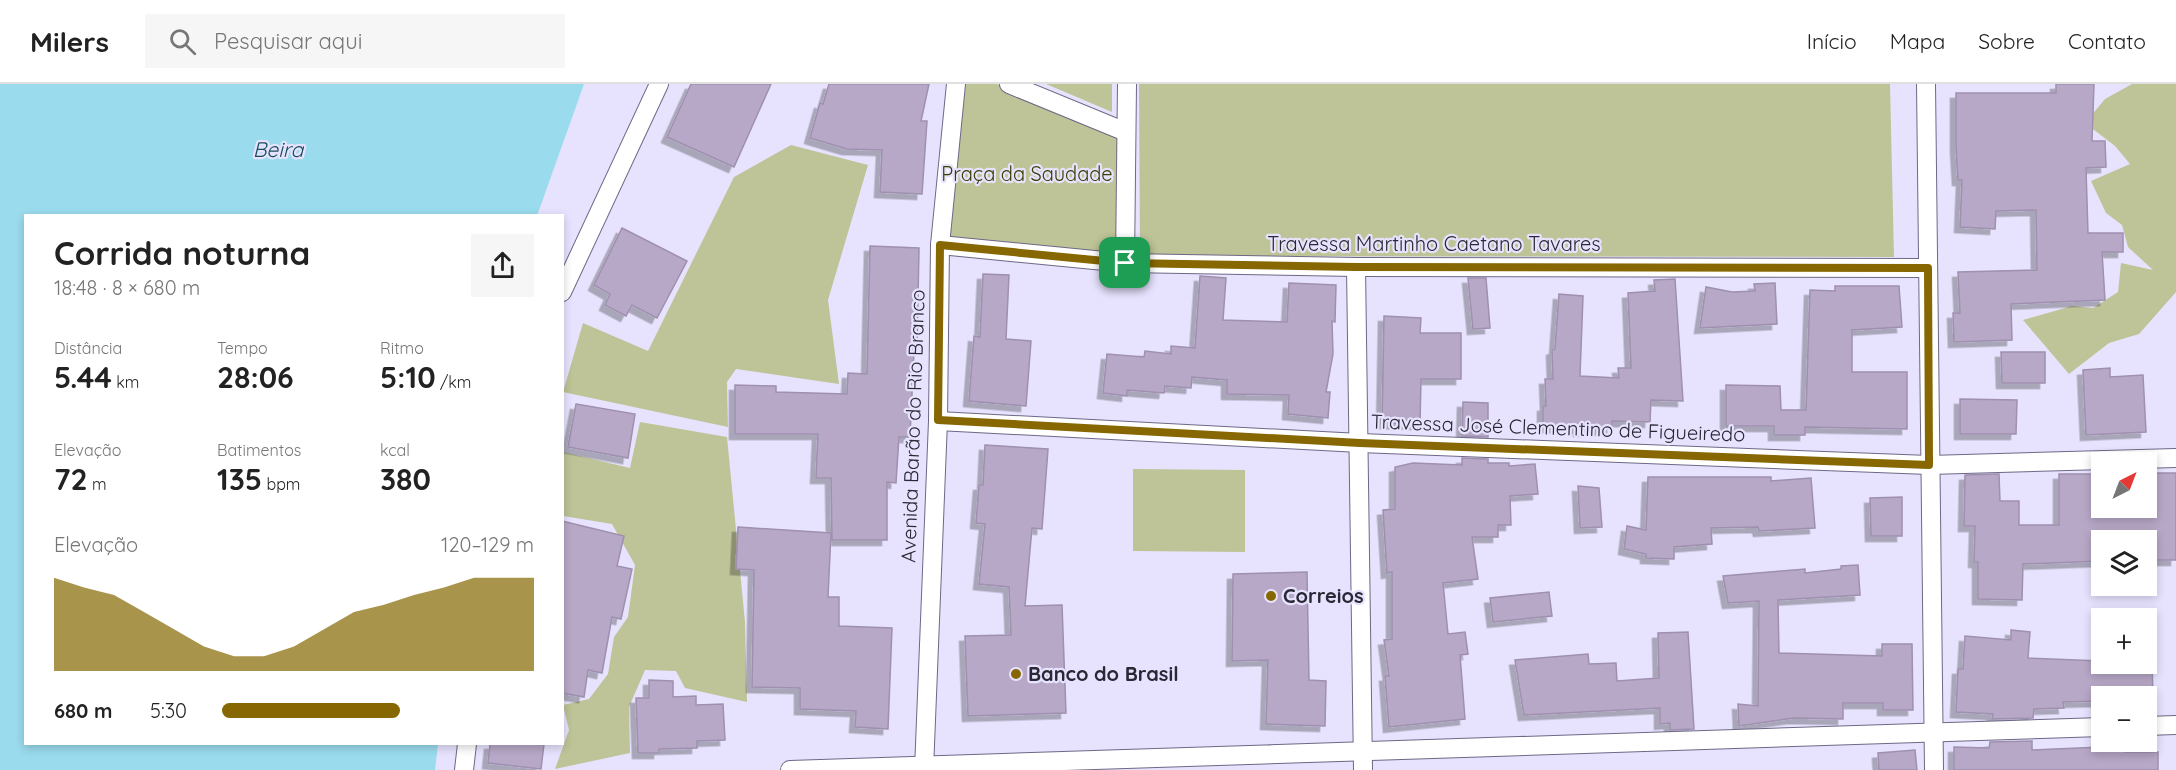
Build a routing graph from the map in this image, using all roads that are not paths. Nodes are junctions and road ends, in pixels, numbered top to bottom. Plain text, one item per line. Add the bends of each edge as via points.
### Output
1 (659, 84) edge
2 (956, 84) edge
3 (1009, 84) edge
4 (1127, 84) edge
5 (1926, 84) edge
6 (1126, 132) junction
7 (940, 245) junction
8 (1125, 263) junction
9 (1356, 267) junction
10 (1928, 268) junction
11 (564, 288) edge
12 (938, 420) junction
13 (1360, 443) junction
14 (2176, 458) edge
15 (1929, 465) junction
16 (2176, 725) edge
17 (2157, 726) edge
18 (2091, 727) edge
19 (1934, 732) junction
20 (467, 745) edge
21 (1363, 751) junction
22 (924, 767) edge
23 (464, 770) edge
24 (790, 770) edge
25 (1363, 770) edge
26 (1934, 770) edge

1 - 11 street
2 - 7 street, Avenida Barão do Rio Branco
3 - 6 street
4 - 6 street
5 - 10 street
6 - 8 street
7 - 8 street, Travessa Martinho Caetano Tavares
7 - 12 street, Avenida Barão do Rio Branco
8 - 9 street, Travessa Martinho Caetano Tavares
9 - 10 street, Travessa Martinho Caetano Tavares
9 - 13 street
10 - 15 street
12 - 13 street, Travessa José Clementino de Figueiredo
12 - 22 street, Avenida Barão do Rio Branco
13 - 15 street, Travessa José Clementino de Figueiredo
13 - 21 street
14 - 15 street, Travessa José Clementino de Figueiredo
15 - 19 street
16 - 17 street
18 - 19 street
19 - 21 street
19 - 26 street
20 - 23 street
21 - 22 street
21 - 25 street
22 - 24 street

